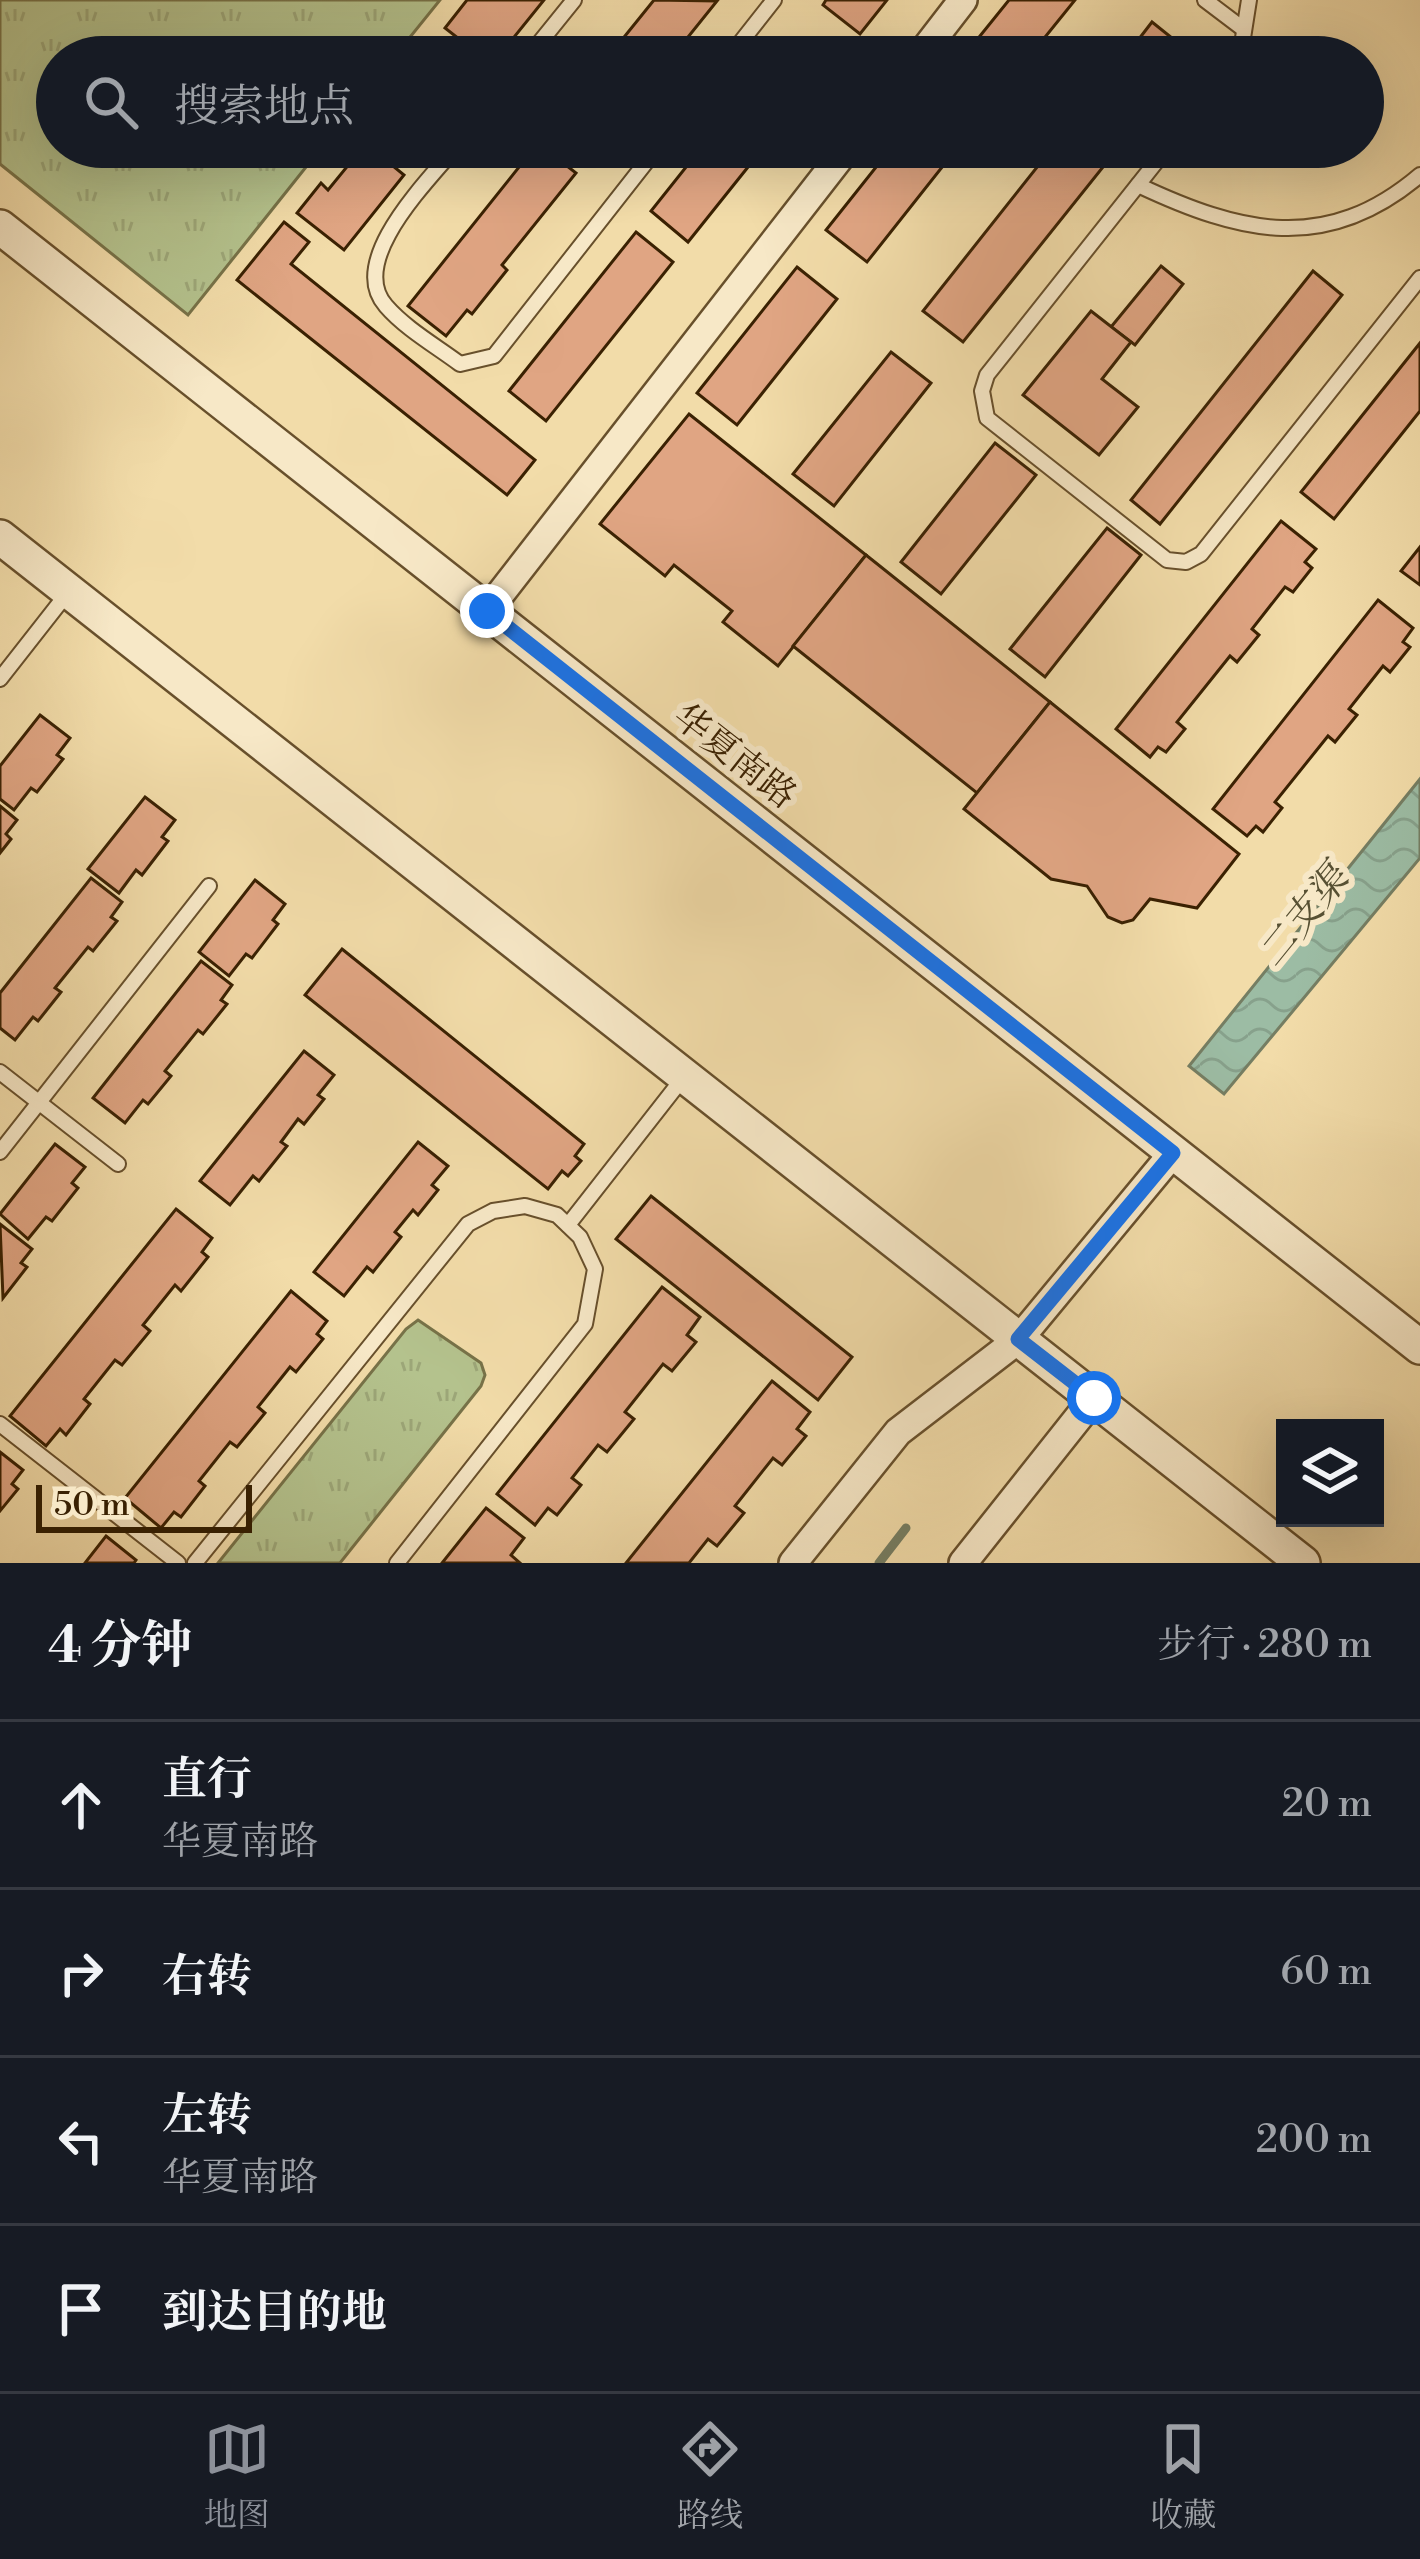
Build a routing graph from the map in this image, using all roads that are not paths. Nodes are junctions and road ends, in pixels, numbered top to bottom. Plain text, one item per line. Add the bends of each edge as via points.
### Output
1 (574, 0) edge
2 (774, 0) edge
3 (963, 0) edge
4 (1205, 0) edge
5 (1249, 0) edge
6 (1242, 28) junction
7 (545, 36) edge
8 (746, 36) edge
9 (935, 36) edge
10 (1242, 36) edge
11 (438, 168) edge
12 (642, 168) edge
13 (832, 168) edge
14 (1151, 168) edge
15 (1420, 175) edge
16 (1138, 185) junction
17 (0, 227) edge
18 (1420, 278) edge
19 (0, 537) edge
20 (69, 591) junction
21 (487, 611) junction
22 (0, 679) edge
23 (209, 886) dead end
24 (0, 1072) edge
25 (684, 1076) junction
26 (39, 1102) junction
27 (0, 1152) edge
28 (1173, 1153) junction
29 (118, 1164) dead end
30 (568, 1225) junction
31 (1018, 1339) junction
32 (1420, 1347) edge
33 (1094, 1398) junction
34 (0, 1424) edge
35 (178, 1563) edge
36 (195, 1563) edge
37 (397, 1563) edge
38 (793, 1563) edge
39 (963, 1563) edge
40 (1303, 1563) edge

1 - 7 lane
2 - 8 lane
3 - 9 street
4 - 6 lane
5 - 6 lane
6 - 10 lane
11 - 12 lane via 390,228 377,293 460,364 494,356
13 - 21 street
14 - 16 lane
15 - 16 lane via 1393,199 1316,227 1261,229 1197,213
16 - 18 lane via 982,391 987,418 1166,560 1202,554
17 - 21 street, 华夏南路
19 - 20 street
20 - 22 lane
20 - 25 street
21 - 28 street, 华夏南路
23 - 26 lane
24 - 26 lane
25 - 30 lane
25 - 31 street
26 - 27 lane
26 - 29 lane
28 - 31 street
28 - 32 street, 华夏南路
30 - 36 lane via 525,1206 468,1224
30 - 37 lane via 595,1269 585,1324
31 - 33 street
31 - 38 street via 898,1432
33 - 39 street
33 - 40 street
34 - 35 lane

